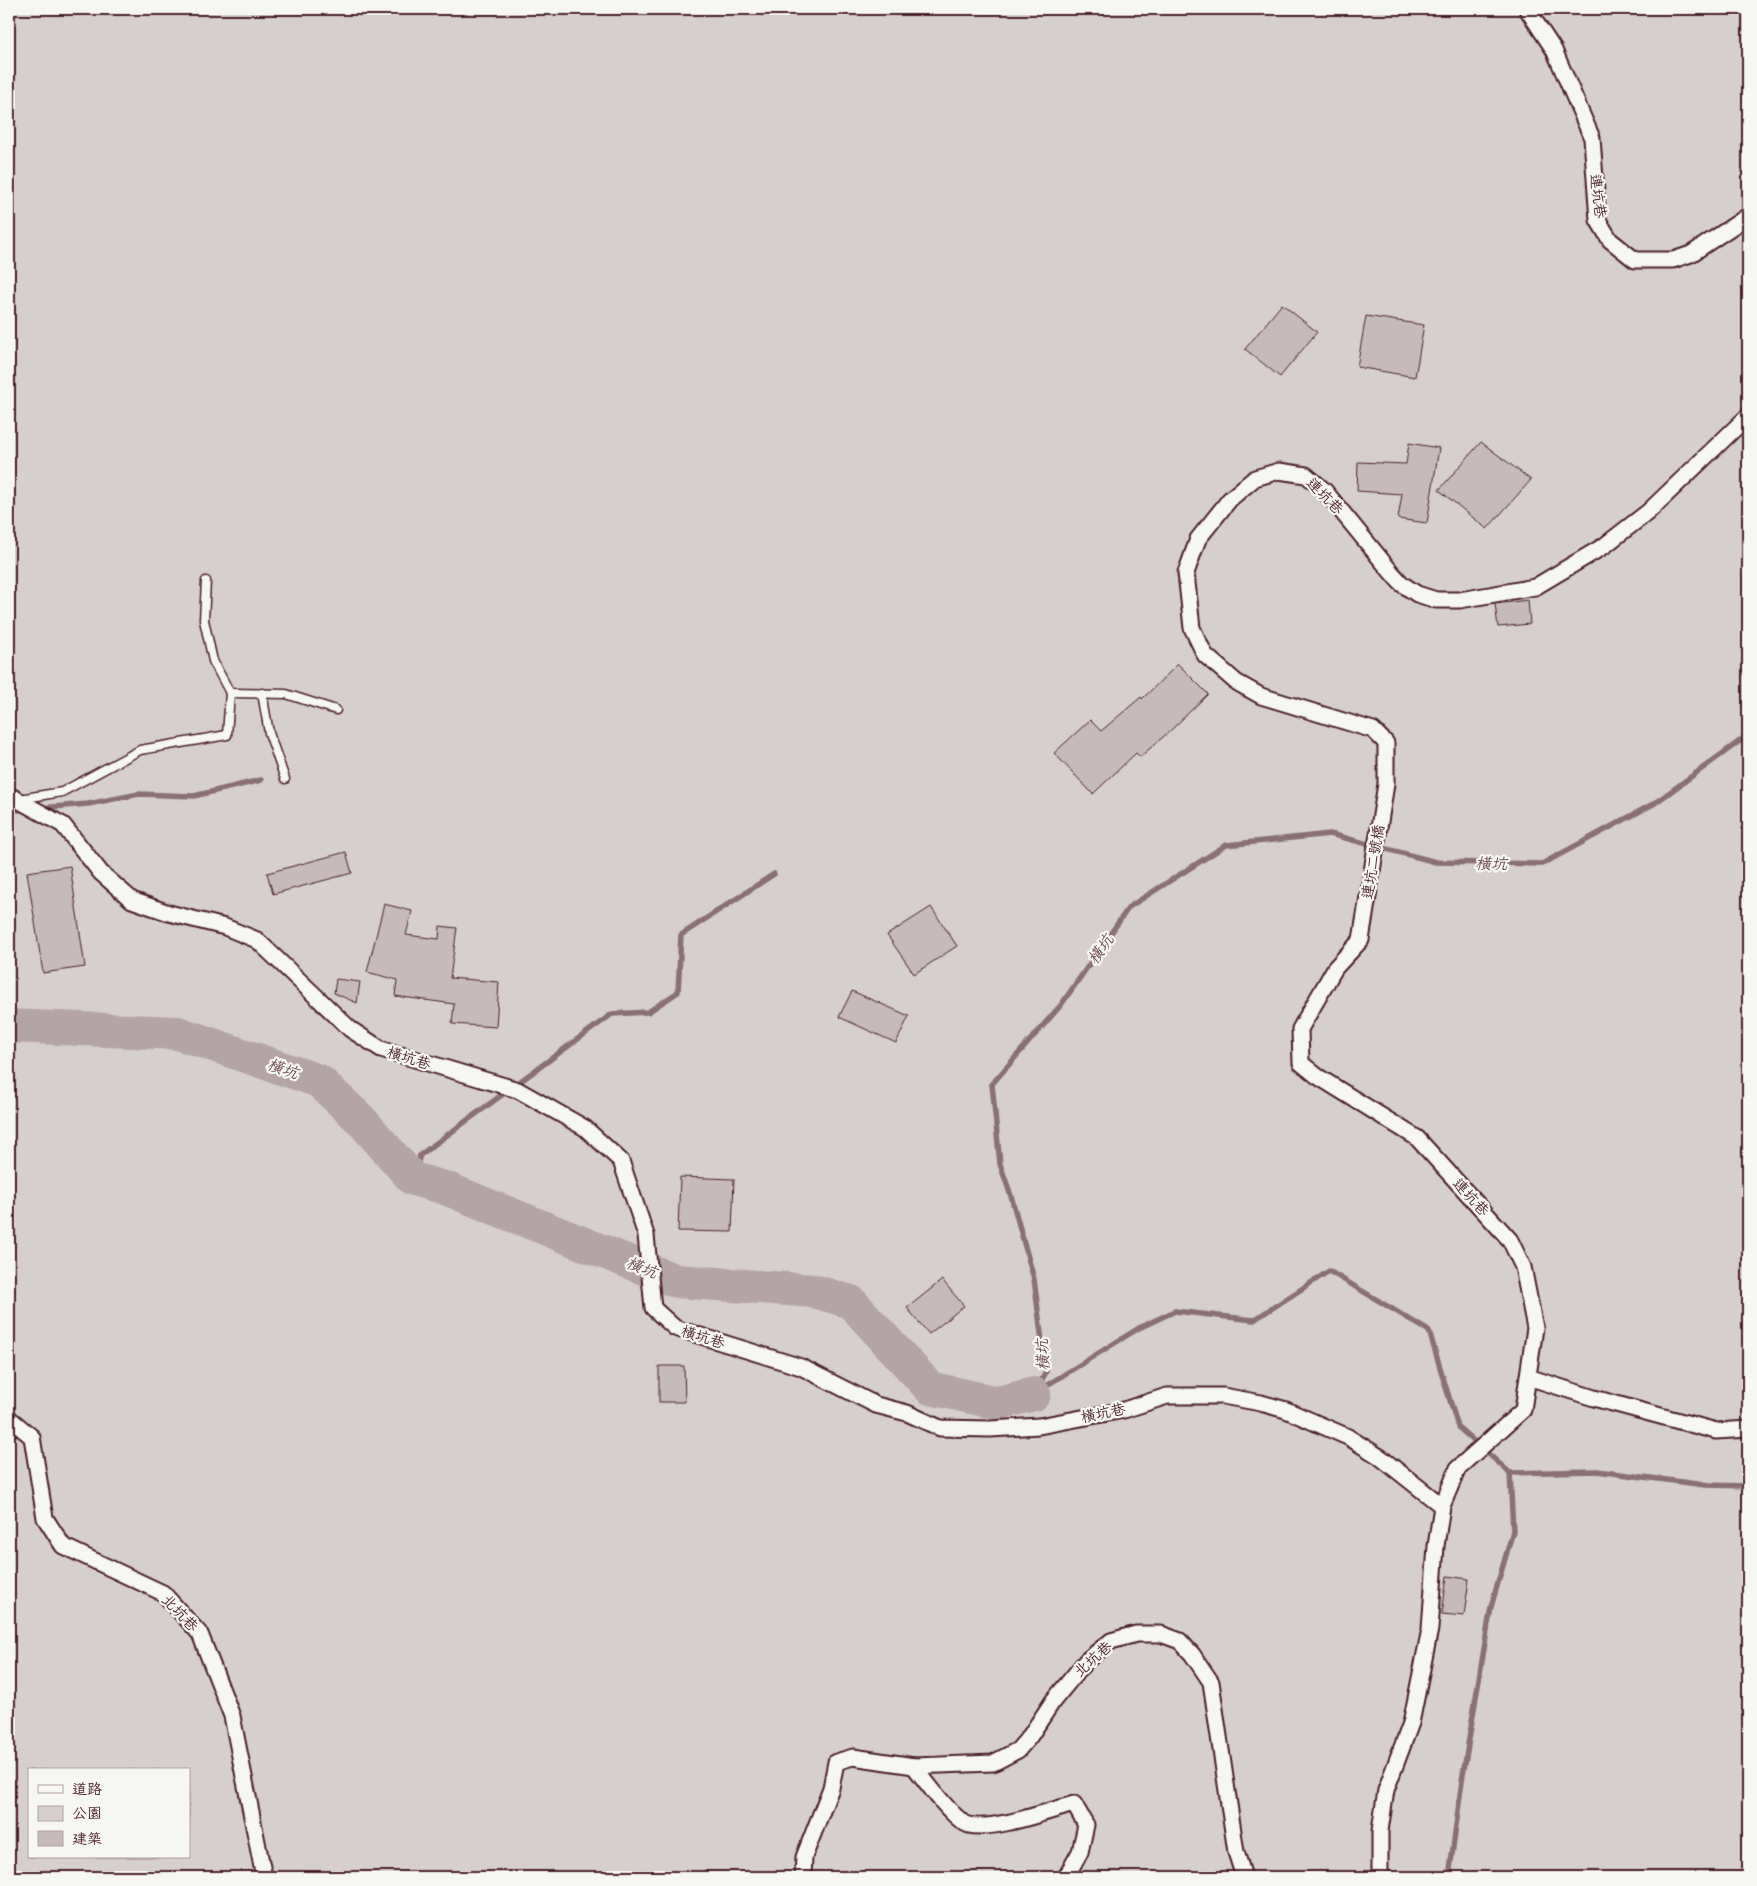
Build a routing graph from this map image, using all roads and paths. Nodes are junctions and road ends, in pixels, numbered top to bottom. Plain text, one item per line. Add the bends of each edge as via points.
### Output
1 (1527, 9) edge
2 (1748, 216) edge
3 (1748, 416) edge
4 (206, 581) dead end
5 (230, 693) junction
6 (262, 693) junction
7 (336, 710) dead end
8 (285, 780) dead end
9 (1386, 784) joint
10 (13, 797) edge
11 (1361, 940) joint
12 (1528, 1376) junction
13 (9, 1418) edge
14 (1748, 1429) edge
15 (1442, 1506) junction
16 (914, 1766) junction
17 (266, 1877) edge
18 (803, 1877) edge
19 (1066, 1877) edge
20 (1244, 1877) edge
21 (1380, 1877) edge

1 - 2 street, 連坑巷 via 1554,50 1592,138 1598,220 1610,240 1635,260 1673,260 1691,254
3 - 9 street, 連坑巷 via 1648,512 1604,546 1535,587 1460,600 1436,600 1417,594 1402,584 1324,490 1306,475 1279,471 1255,478 1230,499 1198,539 1186,574 1192,628 1205,655 1236,682 1261,696 1373,730 1386,743
4 - 5 lane via 204,620 213,661
5 - 6 lane
5 - 10 lane via 228,735 140,750 62,792
6 - 7 lane via 286,694
6 - 8 lane via 269,732
9 - 11 street, 連坑二號橋
10 - 15 street, 橫坑巷 via 63,825 101,873 132,900 225,927 256,940 350,1029 381,1050 518,1090 585,1128 621,1161 646,1236 653,1308 675,1328 801,1367 876,1405 907,1413 940,1428 1039,1426 1124,1410 1167,1396 1224,1396 1261,1403 1286,1410 1348,1437 1380,1457
11 - 12 street, 連坑巷 via 1335,968 1300,1028 1301,1063 1417,1138 1510,1240 1523,1267 1535,1328
12 - 14 street via 1594,1398 1716,1431
12 - 15 street, 連坑巷 via 1523,1410 1458,1468
13 - 17 street, 北坑巷 via 32,1437 45,1518 63,1546 163,1593 200,1634 232,1716
15 - 21 street via 1430,1629 1411,1723 1386,1790 1380,1831
16 - 18 street, 北坑巷 via 853,1757 836,1762 831,1788 804,1857
16 - 19 street via 943,1804 968,1825 999,1825 1074,1804 1086,1825 1080,1852
16 - 20 street, 北坑巷 via 993,1764 1018,1750 1052,1701 1086,1661 1111,1641 1136,1634 1161,1634 1180,1641 1211,1682 1236,1852

